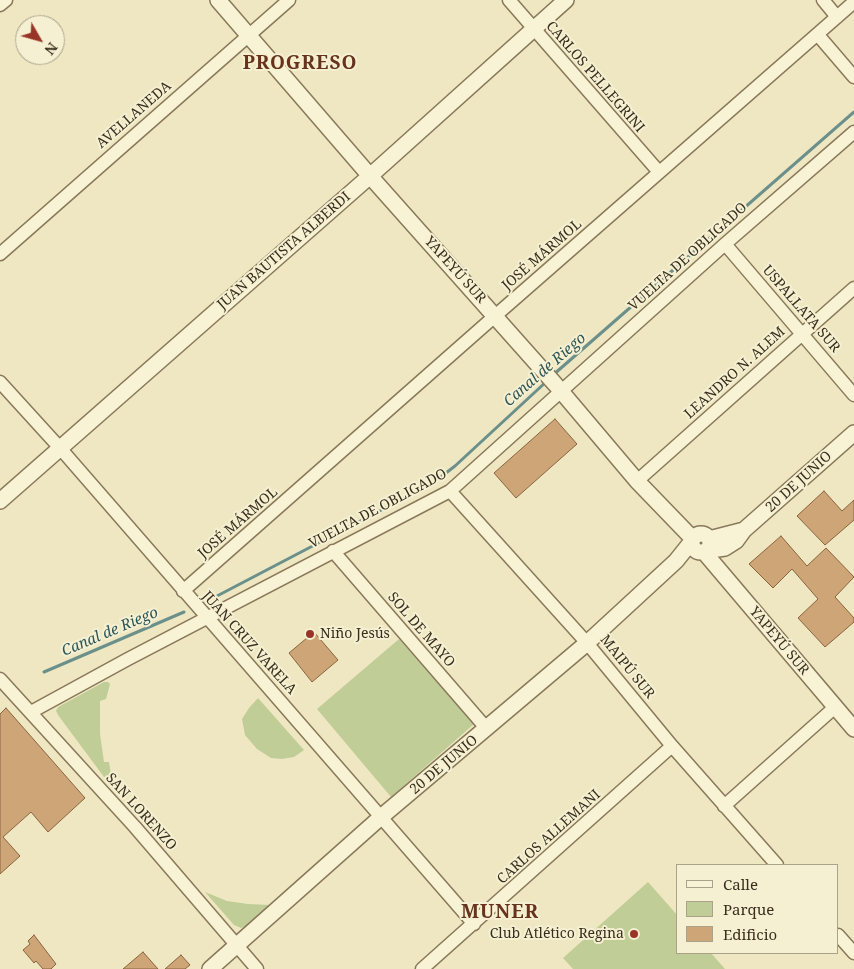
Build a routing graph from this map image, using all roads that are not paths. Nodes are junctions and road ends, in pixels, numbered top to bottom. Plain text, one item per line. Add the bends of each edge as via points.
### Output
1 (6, 0) edge
2 (218, 0) edge
3 (289, 0) edge
4 (509, 0) edge
5 (566, 0) edge
6 (823, 0) edge
7 (854, 2) edge
8 (0, 5) edge
9 (837, 17) junction
10 (533, 29) junction
11 (249, 35) junction
12 (818, 35) junction
13 (854, 77) edge
14 (854, 132) edge
15 (659, 172) junction
16 (370, 176) junction
17 (725, 244) junction
18 (0, 254) edge
19 (854, 288) edge
20 (495, 316) junction
21 (802, 333) junction
22 (0, 382) edge
23 (554, 383) junction
24 (854, 395) edge
25 (854, 433) edge
26 (60, 448) junction
27 (637, 481) junction
28 (450, 491) junction
29 (0, 501) edge
30 (701, 545) junction
31 (333, 551) junction
32 (183, 591) junction
33 (206, 617) junction
34 (588, 643) junction
35 (0, 679) edge
36 (834, 708) junction
37 (31, 712) junction
38 (487, 729) junction
39 (854, 729) edge
40 (672, 746) junction
41 (724, 806) junction
42 (381, 818) junction
43 (776, 864) edge
44 (474, 924) junction
45 (839, 936) edge
46 (237, 945) junction
47 (852, 947) edge
48 (426, 968) edge
49 (210, 969) edge
50 (257, 969) edge

1 - 8 street
2 - 11 street, YAPEYÚ SUR
3 - 11 street, AVELLANEDA
4 - 10 street, CARLOS PELLEGRINI
5 - 10 street, JUAN BAUTISTA ALBERDI
6 - 9 street
7 - 9 street, JOSÉ MÁRMOL
9 - 12 street, JOSÉ MÁRMOL
10 - 15 street, CARLOS PELLEGRINI
10 - 16 street, JUAN BAUTISTA ALBERDI
11 - 16 street, YAPEYÚ SUR
11 - 18 street, AVELLANEDA
12 - 13 street
12 - 15 street, JOSÉ MÁRMOL
14 - 17 street, VUELTA DE OBLIGADO
15 - 20 street, JOSÉ MÁRMOL
16 - 20 street, YAPEYÚ SUR
16 - 26 street, JUAN BAUTISTA ALBERDI
17 - 21 street, USPALLATA SUR
17 - 23 street, VUELTA DE OBLIGADO
19 - 21 street, LEANDRO N. ALEM
20 - 23 street, YAPEYÚ SUR
20 - 32 street, JOSÉ MÁRMOL
21 - 24 street, USPALLATA SUR
21 - 27 street, LEANDRO N. ALEM
22 - 26 street, JUAN CRUZ VARELA
23 - 27 street, YAPEYÚ SUR
23 - 28 street, VUELTA DE OBLIGADO
25 - 30 street, 20 DE JUNIO via 731,545 718,549
26 - 29 street, JUAN BAUTISTA ALBERDI
26 - 32 street, JUAN CRUZ VARELA
27 - 30 street, YAPEYÚ SUR
28 - 31 street, VUELTA DE OBLIGADO
28 - 34 street, MAIPÚ SUR
30 - 34 street, 20 DE JUNIO via 676,561
30 - 36 street, YAPEYÚ SUR
31 - 33 street, VUELTA DE OBLIGADO
31 - 38 street, SOL DE MAYO
32 - 33 street, JUAN CRUZ VARELA
33 - 37 street, VUELTA DE OBLIGADO
33 - 42 street, JUAN CRUZ VARELA
34 - 38 street, 20 DE JUNIO
34 - 40 street, MAIPÚ SUR
35 - 37 street, SAN LORENZO
36 - 39 street, YAPEYÚ SUR
36 - 41 street
37 - 46 street, SAN LORENZO
38 - 42 street, 20 DE JUNIO
40 - 41 street, MAIPÚ SUR
40 - 44 street, CARLOS ALLEMANI
41 - 43 street, MAIPÚ SUR
42 - 44 street, JUAN CRUZ VARELA
42 - 46 street, 20 DE JUNIO
44 - 48 street, CARLOS ALLEMANI
45 - 47 street
46 - 49 street, 20 DE JUNIO
46 - 50 street, SAN LORENZO

